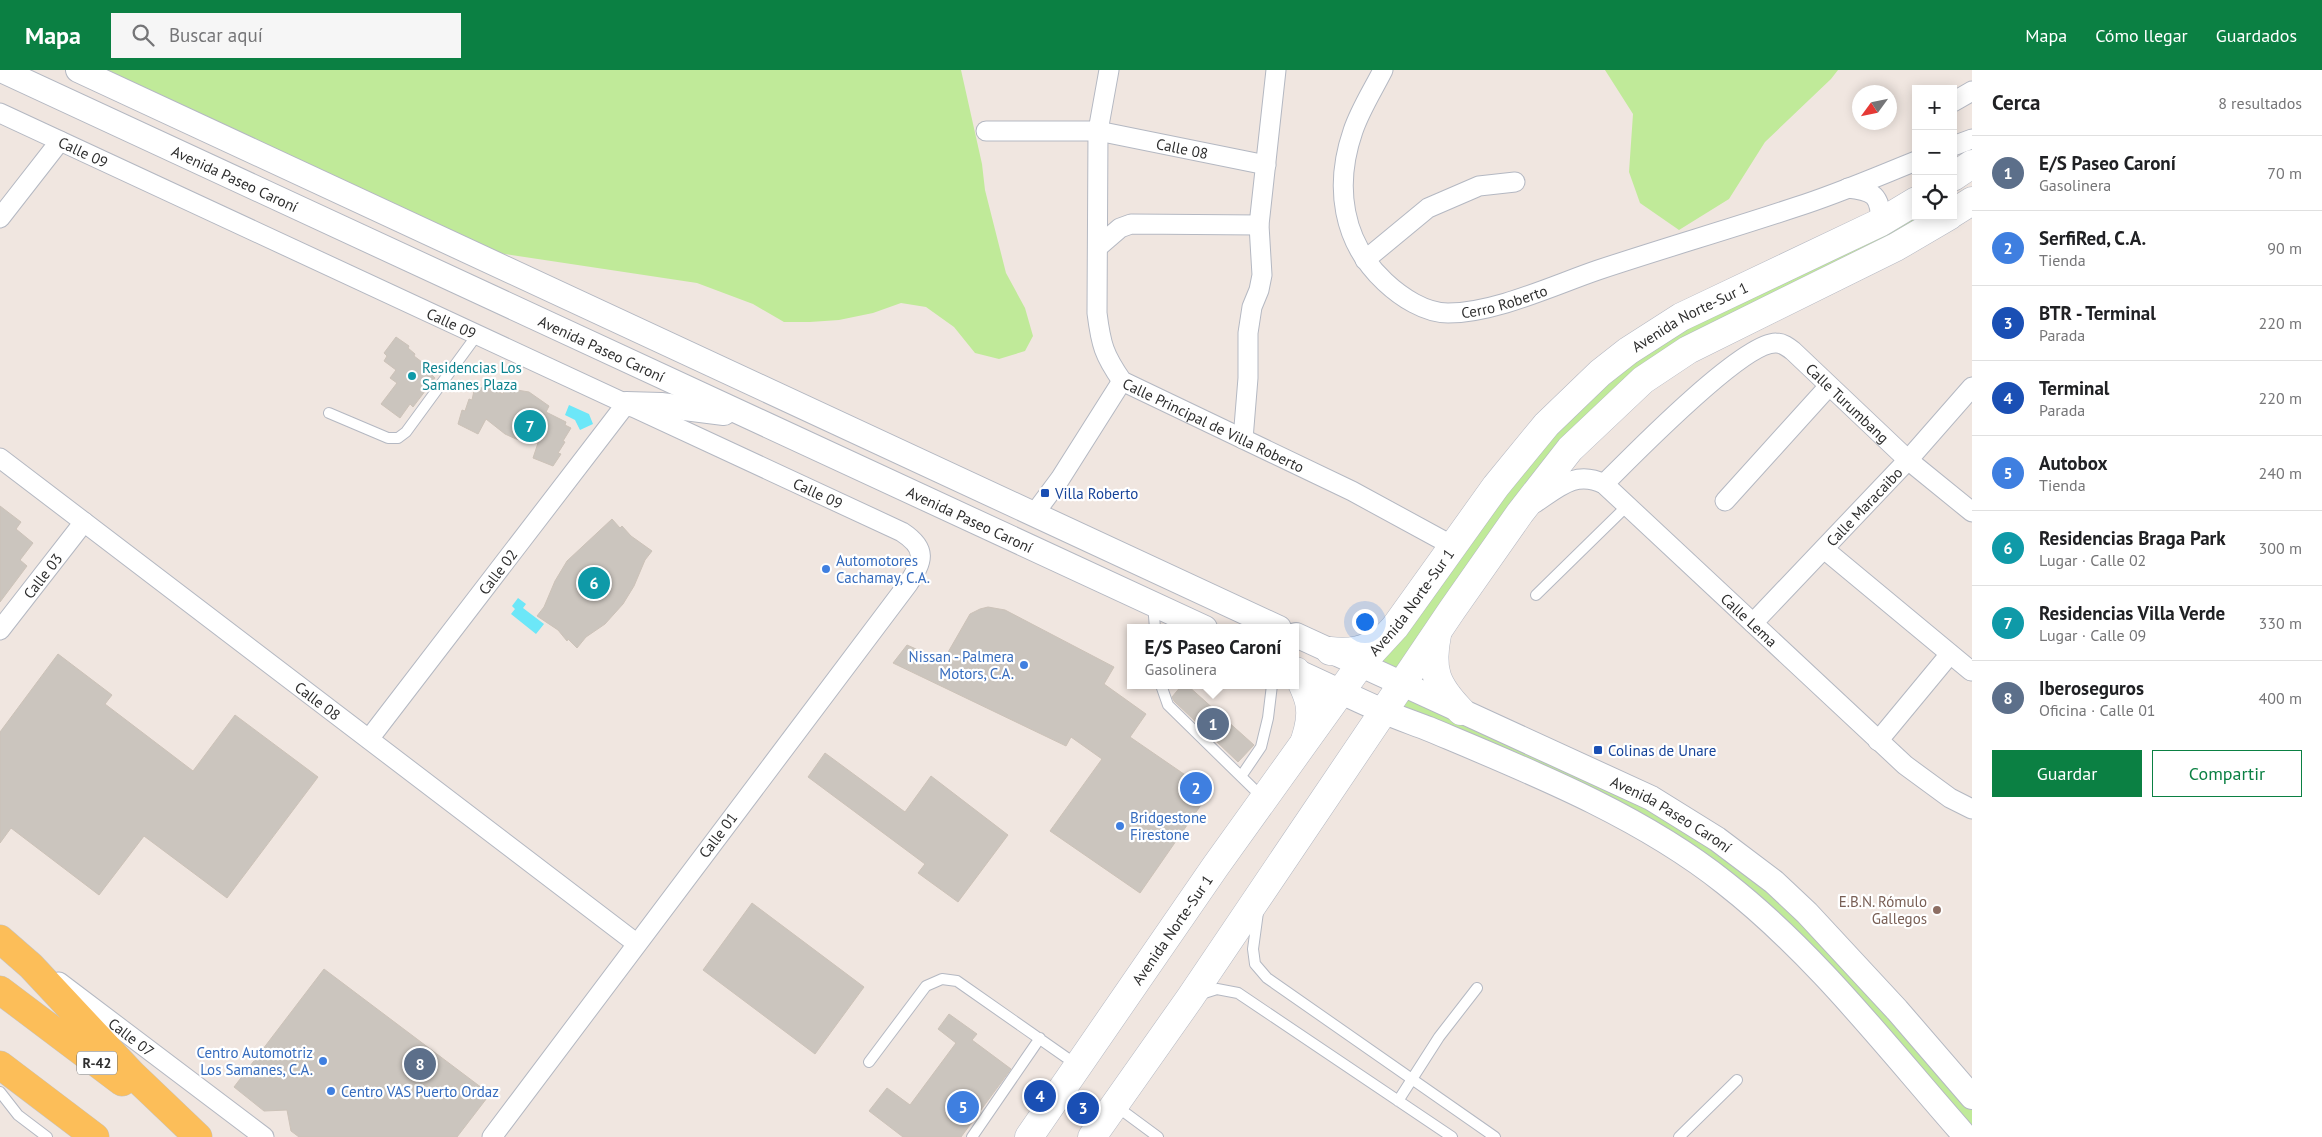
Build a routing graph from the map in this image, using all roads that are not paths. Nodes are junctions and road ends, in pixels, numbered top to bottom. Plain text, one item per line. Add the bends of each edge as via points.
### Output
1 (1, 70) edge
2 (78, 70) edge
3 (1108, 70) edge
4 (1275, 70) edge
5 (1383, 70) edge
6 (1972, 91) edge
7 (1957, 100) edge
8 (0, 113) edge
9 (1098, 130) junction
10 (986, 131) dead end
11 (1972, 139) edge
12 (60, 141) junction
13 (1957, 145) edge
14 (1912, 163) edge
15 (1972, 164) edge
16 (1266, 165) junction
17 (1956, 175) edge
18 (1515, 182) dead end
19 (1848, 188) junction
20 (1972, 201) edge
21 (1912, 203) edge
22 (1957, 210) edge
23 (0, 218) edge
24 (1942, 220) edge
25 (1881, 222) junction
26 (1259, 225) junction
27 (1098, 247) junction
28 (1365, 260) junction
29 (477, 335) junction
30 (1122, 381) junction
31 (1829, 386) junction
32 (1972, 387) edge
33 (626, 404) junction
34 (329, 413) dead end
35 (749, 417) junction
36 (1243, 440) junction
37 (0, 458) edge
38 (1908, 460) junction
39 (1604, 484) junction
40 (1725, 501) dead end
41 (1628, 505) junction
42 (1972, 512) edge
43 (1520, 513) junction
44 (1034, 514) junction
45 (84, 522) junction
46 (902, 532) joint
47 (1453, 546) junction
48 (1824, 548) junction
49 (1536, 595) dead end
50 (1153, 604) junction
51 (1753, 623) junction
52 (1155, 624) edge
53 (1196, 624) edge
54 (1270, 624) edge
55 (1395, 627) junction
56 (0, 630) edge
57 (1437, 632) junction
58 (1299, 636) edge
59 (1330, 652) junction
60 (1950, 654) junction
61 (1360, 665) junction
62 (1970, 671) dead end
63 (1299, 672) edge
64 (1299, 677) edge
65 (1402, 684) junction
66 (1162, 689) edge
67 (1272, 689) edge
68 (1341, 692) junction
69 (1461, 711) junction
70 (1384, 712) junction
71 (369, 739) junction
72 (1878, 741) junction
73 (1304, 743) junction
74 (1242, 775) junction
75 (1264, 798) junction
76 (1972, 808) edge
77 (1266, 885) junction
78 (0, 938) edge
79 (636, 943) junction
80 (1477, 988) dead end
81 (0, 990) edge
82 (1190, 998) junction
83 (1040, 1038) junction
84 (868, 1062) dead end
85 (0, 1065) edge
86 (1078, 1065) junction
87 (1412, 1079) junction
88 (1737, 1080) dead end
89 (0, 1092) edge
90 (1972, 1097) edge
91 (1398, 1101) junction
92 (1115, 1105) junction
93 (47, 1137) edge
94 (96, 1137) edge
95 (196, 1137) edge
96 (264, 1137) edge
97 (492, 1137) edge
98 (972, 1137) edge
99 (1028, 1137) edge
100 (1092, 1137) edge
101 (1158, 1137) edge
102 (1452, 1137) edge
103 (1496, 1137) edge
104 (1679, 1137) edge
105 (1966, 1137) edge

1 - 35 street, Avenida Paseo Caroní
2 - 44 street, Avenida Paseo Caroní
3 - 9 street, Calle Principal de Villa Roberto
4 - 16 street
5 - 28 street, Cerro Roberto via 1353,130 1344,173 1347,224
6 - 7 street
8 - 12 street, Calle 09
9 - 10 street, Calle 08
9 - 16 street, Calle 08
9 - 27 street, Calle Principal de Villa Roberto
11 - 13 street
12 - 23 street
12 - 29 street, Calle 09
14 - 19 street, Cerro Roberto
15 - 17 main road
16 - 26 street
18 - 28 street via 1479,186 1428,208
19 - 25 street via 1868,191 1875,196
19 - 28 street, Cerro Roberto via 1522,297 1466,312 1439,312 1412,301 1394,290
20 - 22 main road
21 - 25 main road, Avenida Norte-Sur 1
24 - 43 main road, Avenida Norte-Sur 1 via 1896,248 1713,336 1665,364 1587,431
25 - 47 main road, Avenida Norte-Sur 1 via 1681,317 1628,351 1546,425 1501,479
26 - 27 street via 1131,224 1120,228
26 - 36 street via 1262,275 1248,333
27 - 30 street, Calle Principal de Villa Roberto via 1100,340 1106,358
29 - 33 street, Calle 09
29 - 34 lane via 406,432 398,438 388,438
30 - 36 street, Calle Principal de Villa Roberto
30 - 44 street
31 - 38 street, Calle Turumbang
31 - 39 street, Calle Turumbang via 1785,345 1775,343 1760,348 1683,407
31 - 40 street
32 - 38 street, Calle Maracaibo
33 - 35 street via 691,408
33 - 46 street, Calle 09
33 - 71 street, Calle 02
35 - 50 street, Avenida Paseo Caroní
36 - 47 street, Calle Principal de Villa Roberto via 1352,491
37 - 45 street, Calle 08
38 - 42 street, Calle Turumbang
38 - 48 street, Calle Maracaibo
39 - 41 street, Calle Lema
39 - 43 street, Calle Lema via 1591,478 1574,480
41 - 49 lane
41 - 51 street, Calle Lema
43 - 57 main road, Avenida Norte-Sur 1
44 - 54 street, Avenida Paseo Caroní
45 - 56 street, Calle 03
45 - 71 street, Calle 08
46 - 79 street, Calle 01 via 920,548 919,568
47 - 55 main road, Avenida Norte-Sur 1
48 - 51 street, Calle Maracaibo
48 - 60 street
50 - 52 lane
50 - 53 street, Avenida Paseo Caroní
51 - 72 street, Calle Lema
55 - 59 main road via 1362,650
55 - 61 main road, Avenida Norte-Sur 1
57 - 65 main road, Avenida Norte-Sur 1
57 - 69 main road via 1433,657 1435,676 1447,697
58 - 59 street, Avenida Paseo Caroní
59 - 61 street, Avenida Paseo Caroní
60 - 62 street
60 - 72 street
61 - 65 street, Avenida Paseo Caroní
61 - 68 main road, Avenida Norte-Sur 1
63 - 68 street, Avenida Paseo Caroní
64 - 73 main road via 1308,694 1311,710
65 - 69 street, Avenida Paseo Caroní
65 - 70 main road, Avenida Norte-Sur 1
66 - 74 lane via 1168,705
67 - 74 lane via 1261,747
68 - 70 street, Avenida Paseo Caroní
68 - 73 main road, Avenida Norte-Sur 1
69 - 90 street, Avenida Paseo Caroní via 1651,798 1748,861 1843,950
70 - 77 main road, Avenida Norte-Sur 1
70 - 105 street, Avenida Paseo Caroní via 1589,801 1645,830 1723,881 1820,970
71 - 79 street, Calle 08
72 - 76 street, Calle Lema via 1927,782
73 - 75 main road, Avenida Norte-Sur 1
74 - 75 lane
75 - 86 main road, Avenida Norte-Sur 1
77 - 82 main road, Avenida Norte-Sur 1
77 - 87 lane via 1257,914 1253,949 1255,964 1267,978
78 - 95 main road
78 - 96 street, Calle 07
79 - 97 street, Calle 01
80 - 87 lane
81 - 95 main road, R-42
82 - 91 lane via 1217,989 1238,993
82 - 92 main road, Avenida Norte-Sur 1
83 - 84 lane via 957,981 942,979 926,986
83 - 86 lane
83 - 98 lane
85 - 94 main road
86 - 99 main road, Avenida Norte-Sur 1
87 - 91 lane
87 - 103 lane
88 - 104 lane
89 - 93 lane via 18,1115
91 - 102 lane
92 - 100 main road, Avenida Norte-Sur 1
92 - 101 lane

